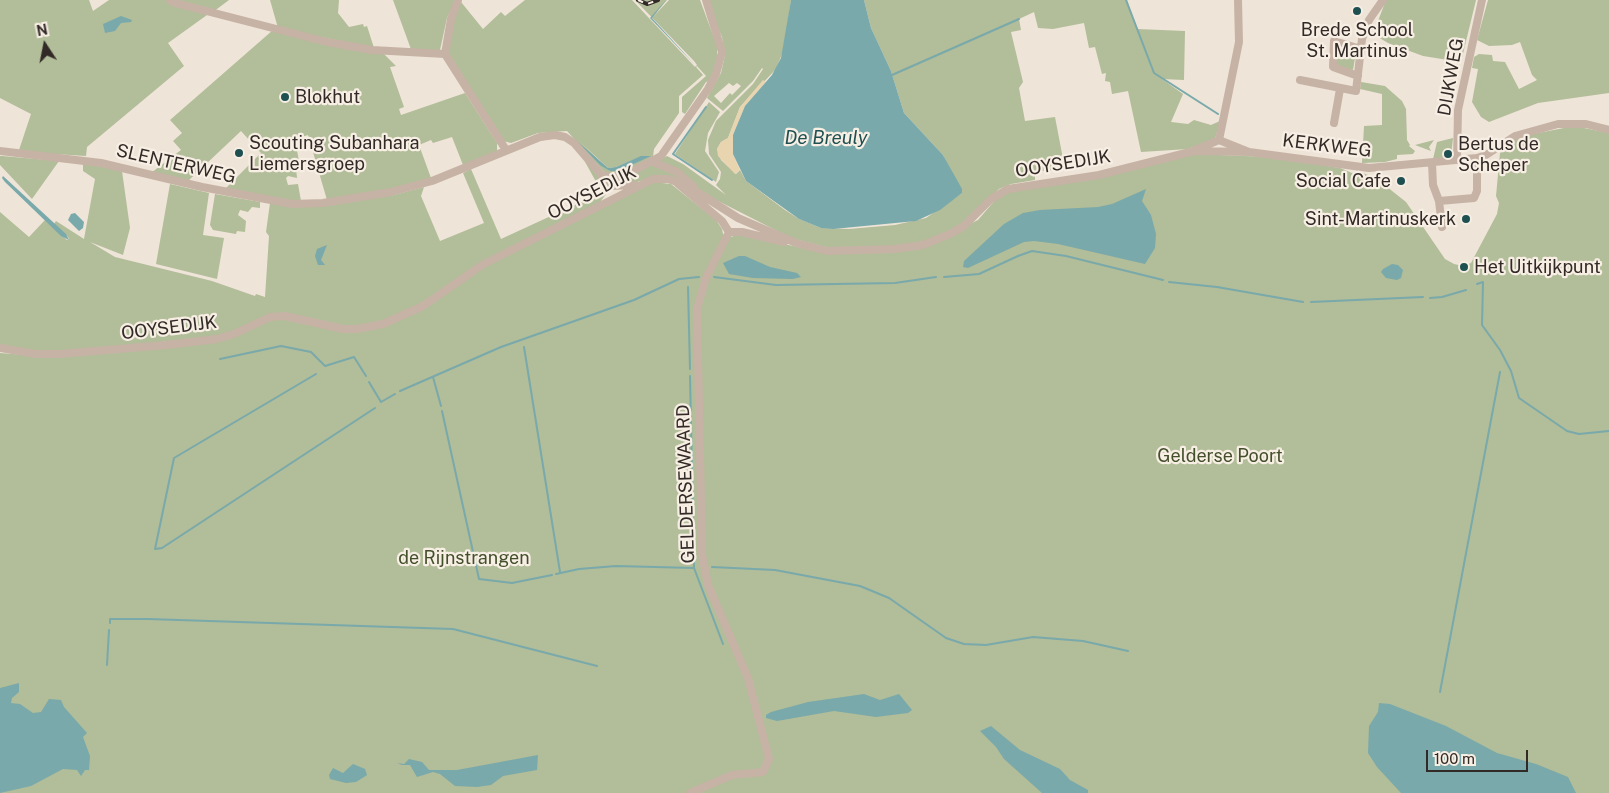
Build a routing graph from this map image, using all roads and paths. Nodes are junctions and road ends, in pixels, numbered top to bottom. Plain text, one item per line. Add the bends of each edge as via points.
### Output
1 (170, 0) edge
2 (458, 0) edge
3 (706, 0) edge
4 (1238, 0) edge
5 (1383, 0) edge
6 (1482, 0) edge
7 (1360, 49) junction
8 (445, 54) junction
9 (1358, 76) junction
10 (1300, 80) dead end
11 (1340, 89) junction
12 (1334, 122) dead end
13 (1609, 130) edge
14 (1219, 140) junction
15 (506, 150) junction
16 (0, 151) edge
17 (1194, 151) junction
18 (1249, 152) junction
19 (1477, 158) junction
20 (1457, 160) junction
21 (653, 162) junction
22 (1432, 163) junction
23 (600, 175) junction
24 (676, 182) junction
25 (637, 185) junction
26 (611, 186) junction
27 (696, 191) junction
28 (1439, 201) junction
29 (601, 205) junction
30 (1442, 227) dead end
31 (730, 232) junction
32 (796, 243) junction
33 (0, 348) edge
34 (690, 793) edge

1 - 8 street via 327,42 372,50
2 - 8 street via 450,19
3 - 21 street via 722,47 722,58 708,89 665,151
4 - 14 street via 1239,42
5 - 7 street via 1368,20
6 - 20 street, DIJKWEG via 1458,110
7 - 9 street
7 - 9 street via 1334,42 1333,67
8 - 15 street
9 - 11 street via 1356,91
10 - 11 street
11 - 12 street
13 - 19 street, KERKWEG via 1571,123 1558,124 1520,134
14 - 17 street
14 - 18 street
15 - 16 street, SLENTERWEG via 432,181 391,192 323,203 292,204 101,163
15 - 23 street, SLENTERWEG via 548,135 561,136 574,143
17 - 18 street, OOYSEDIJK
17 - 32 street, OOYSEDIJK via 1099,175 1008,189 991,199 964,226 923,245 827,251
18 - 22 street, KERKWEG via 1362,167
19 - 20 street, KERKWEG
19 - 28 street via 1474,198
20 - 22 street, KERKWEG
21 - 23 street via 620,178
21 - 27 street via 681,175
22 - 28 street via 1433,185
23 - 26 street, SLENTERWEG
24 - 25 street, OOYSEDIJK via 660,178
24 - 27 street, OOYSEDIJK
24 - 31 street via 722,221
25 - 26 street
25 - 29 street, OOYSEDIJK
26 - 29 street
27 - 32 street, OOYSEDIJK via 738,218
28 - 30 street
29 - 33 street, OOYSEDIJK via 482,265 423,306 369,327 342,328 285,316 270,317 217,339 166,345 59,354
31 - 32 street
31 - 34 street, GELDERSEWAARD via 706,278 697,308 702,554 708,585 748,678 769,759 763,772 732,775

